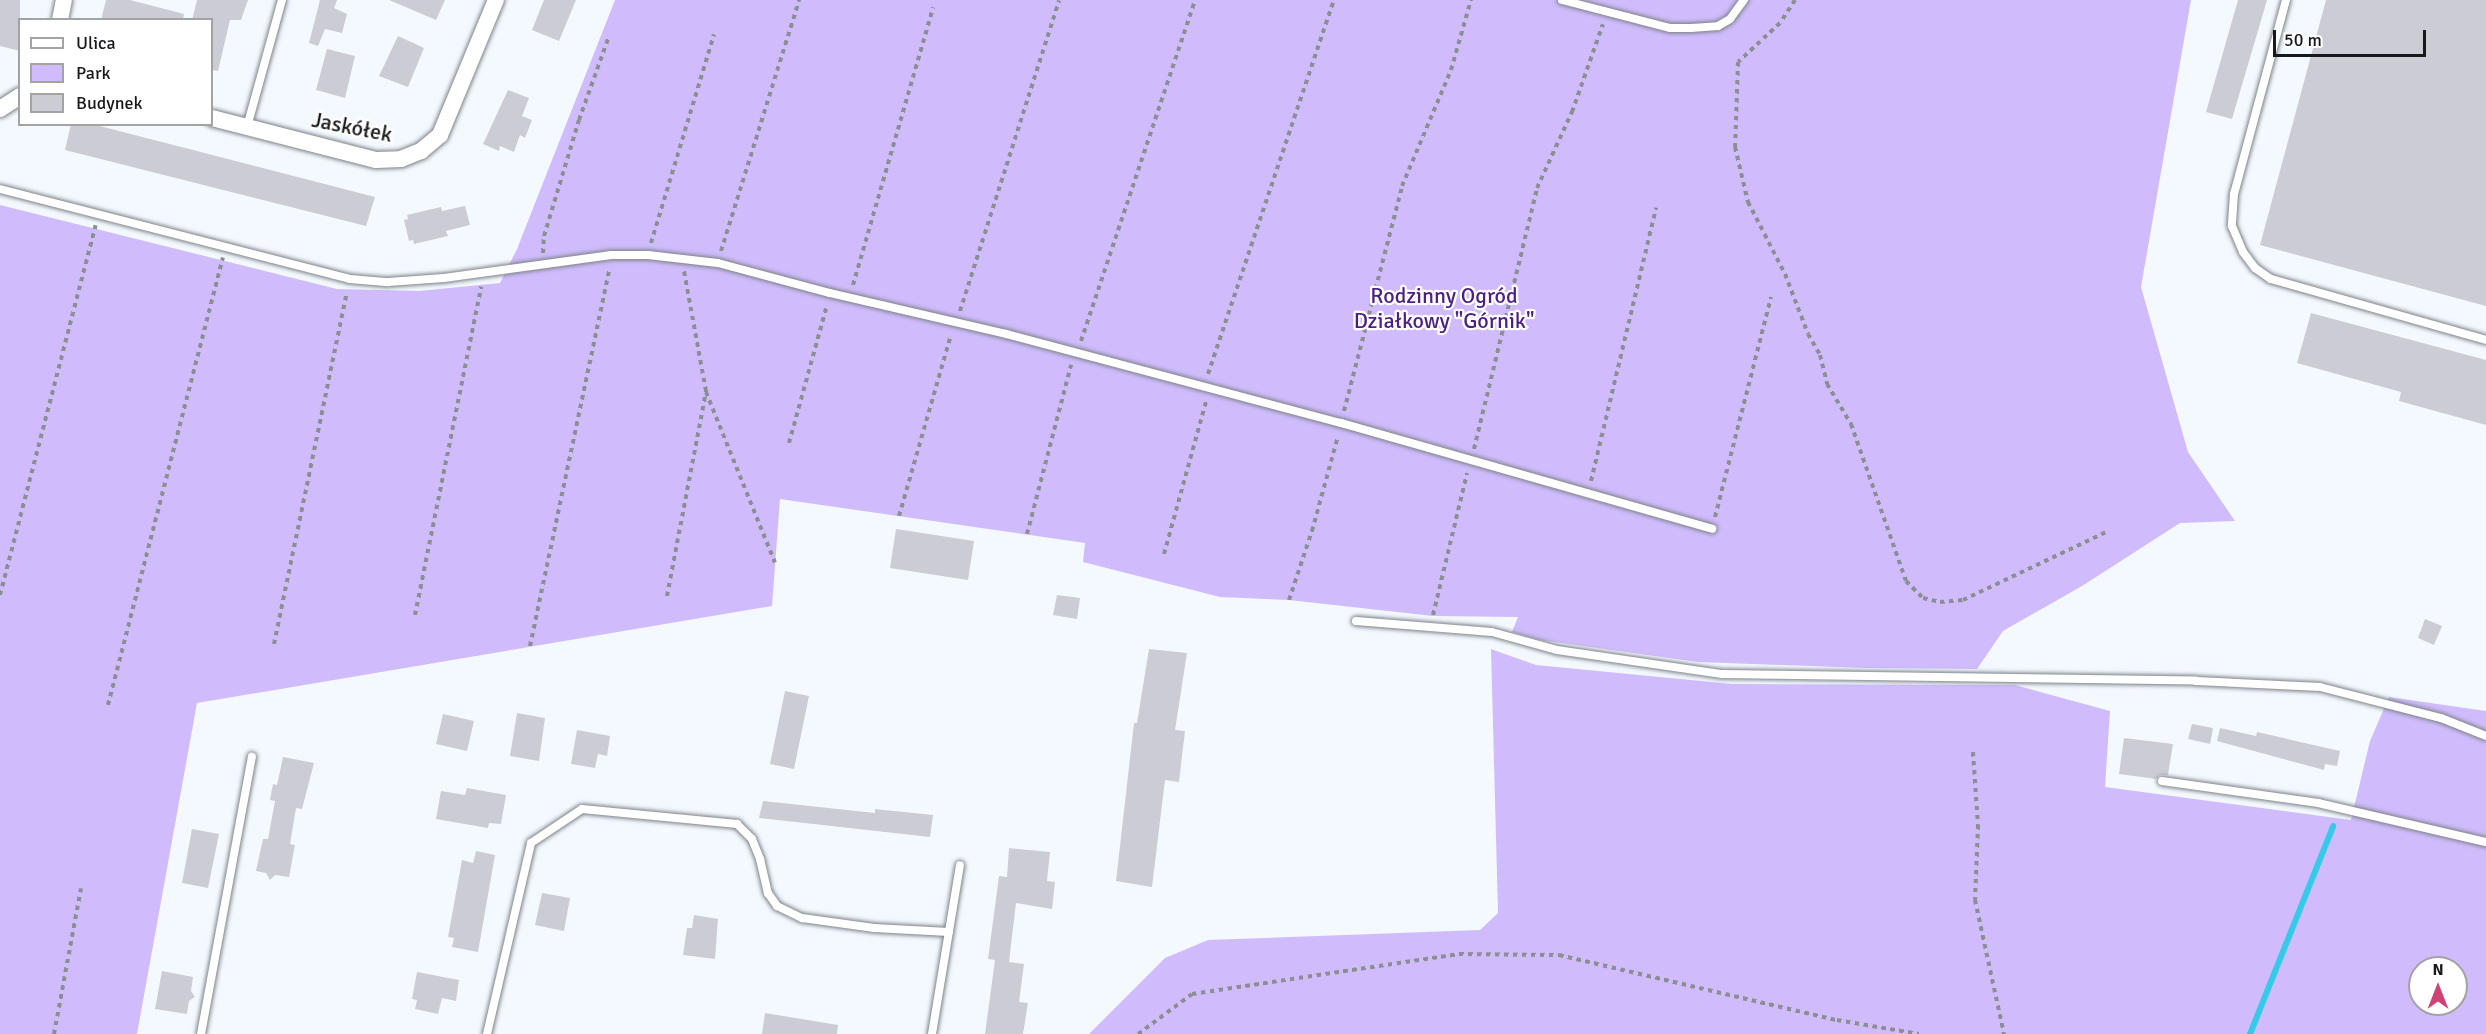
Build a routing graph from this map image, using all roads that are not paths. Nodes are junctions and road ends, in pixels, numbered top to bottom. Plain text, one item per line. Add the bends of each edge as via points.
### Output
1 (64, 0) edge
2 (282, 0) edge
3 (496, 0) edge
4 (1562, 0) edge
5 (1744, 0) edge
6 (2286, 0) edge
7 (60, 18) edge
8 (18, 97) edge
9 (0, 108) edge
10 (213, 118) edge
11 (248, 127) junction
12 (0, 189) edge
13 (2486, 340) edge
14 (1712, 529) road end
15 (1356, 621) dead end
16 (2486, 736) edge
17 (252, 758) dead end
18 (2162, 781) dead end
19 (2486, 842) edge
20 (960, 865) dead end
21 (949, 933) junction
22 (201, 1034) edge
23 (487, 1034) edge
24 (932, 1034) edge

1 - 7 street
2 - 11 lane
3 - 11 street, Jaskółek via 441,135 421,150 401,159 376,160
4 - 5 lane via 1670,28 1718,26 1730,19
6 - 13 lane via 2234,194 2232,226 2243,252 2254,268 2271,279
8 - 9 street
10 - 11 street, Jaskółek
12 - 14 lane via 350,279 388,282 444,278 611,255 718,263 1341,423
15 - 16 lane via 1492,632 1557,650 1722,674 2196,681 2320,687 2441,718
17 - 22 lane
18 - 19 lane via 2318,802
20 - 21 lane
21 - 23 lane via 802,918 777,906 768,893 752,839 737,824 582,809 531,843
21 - 24 lane

